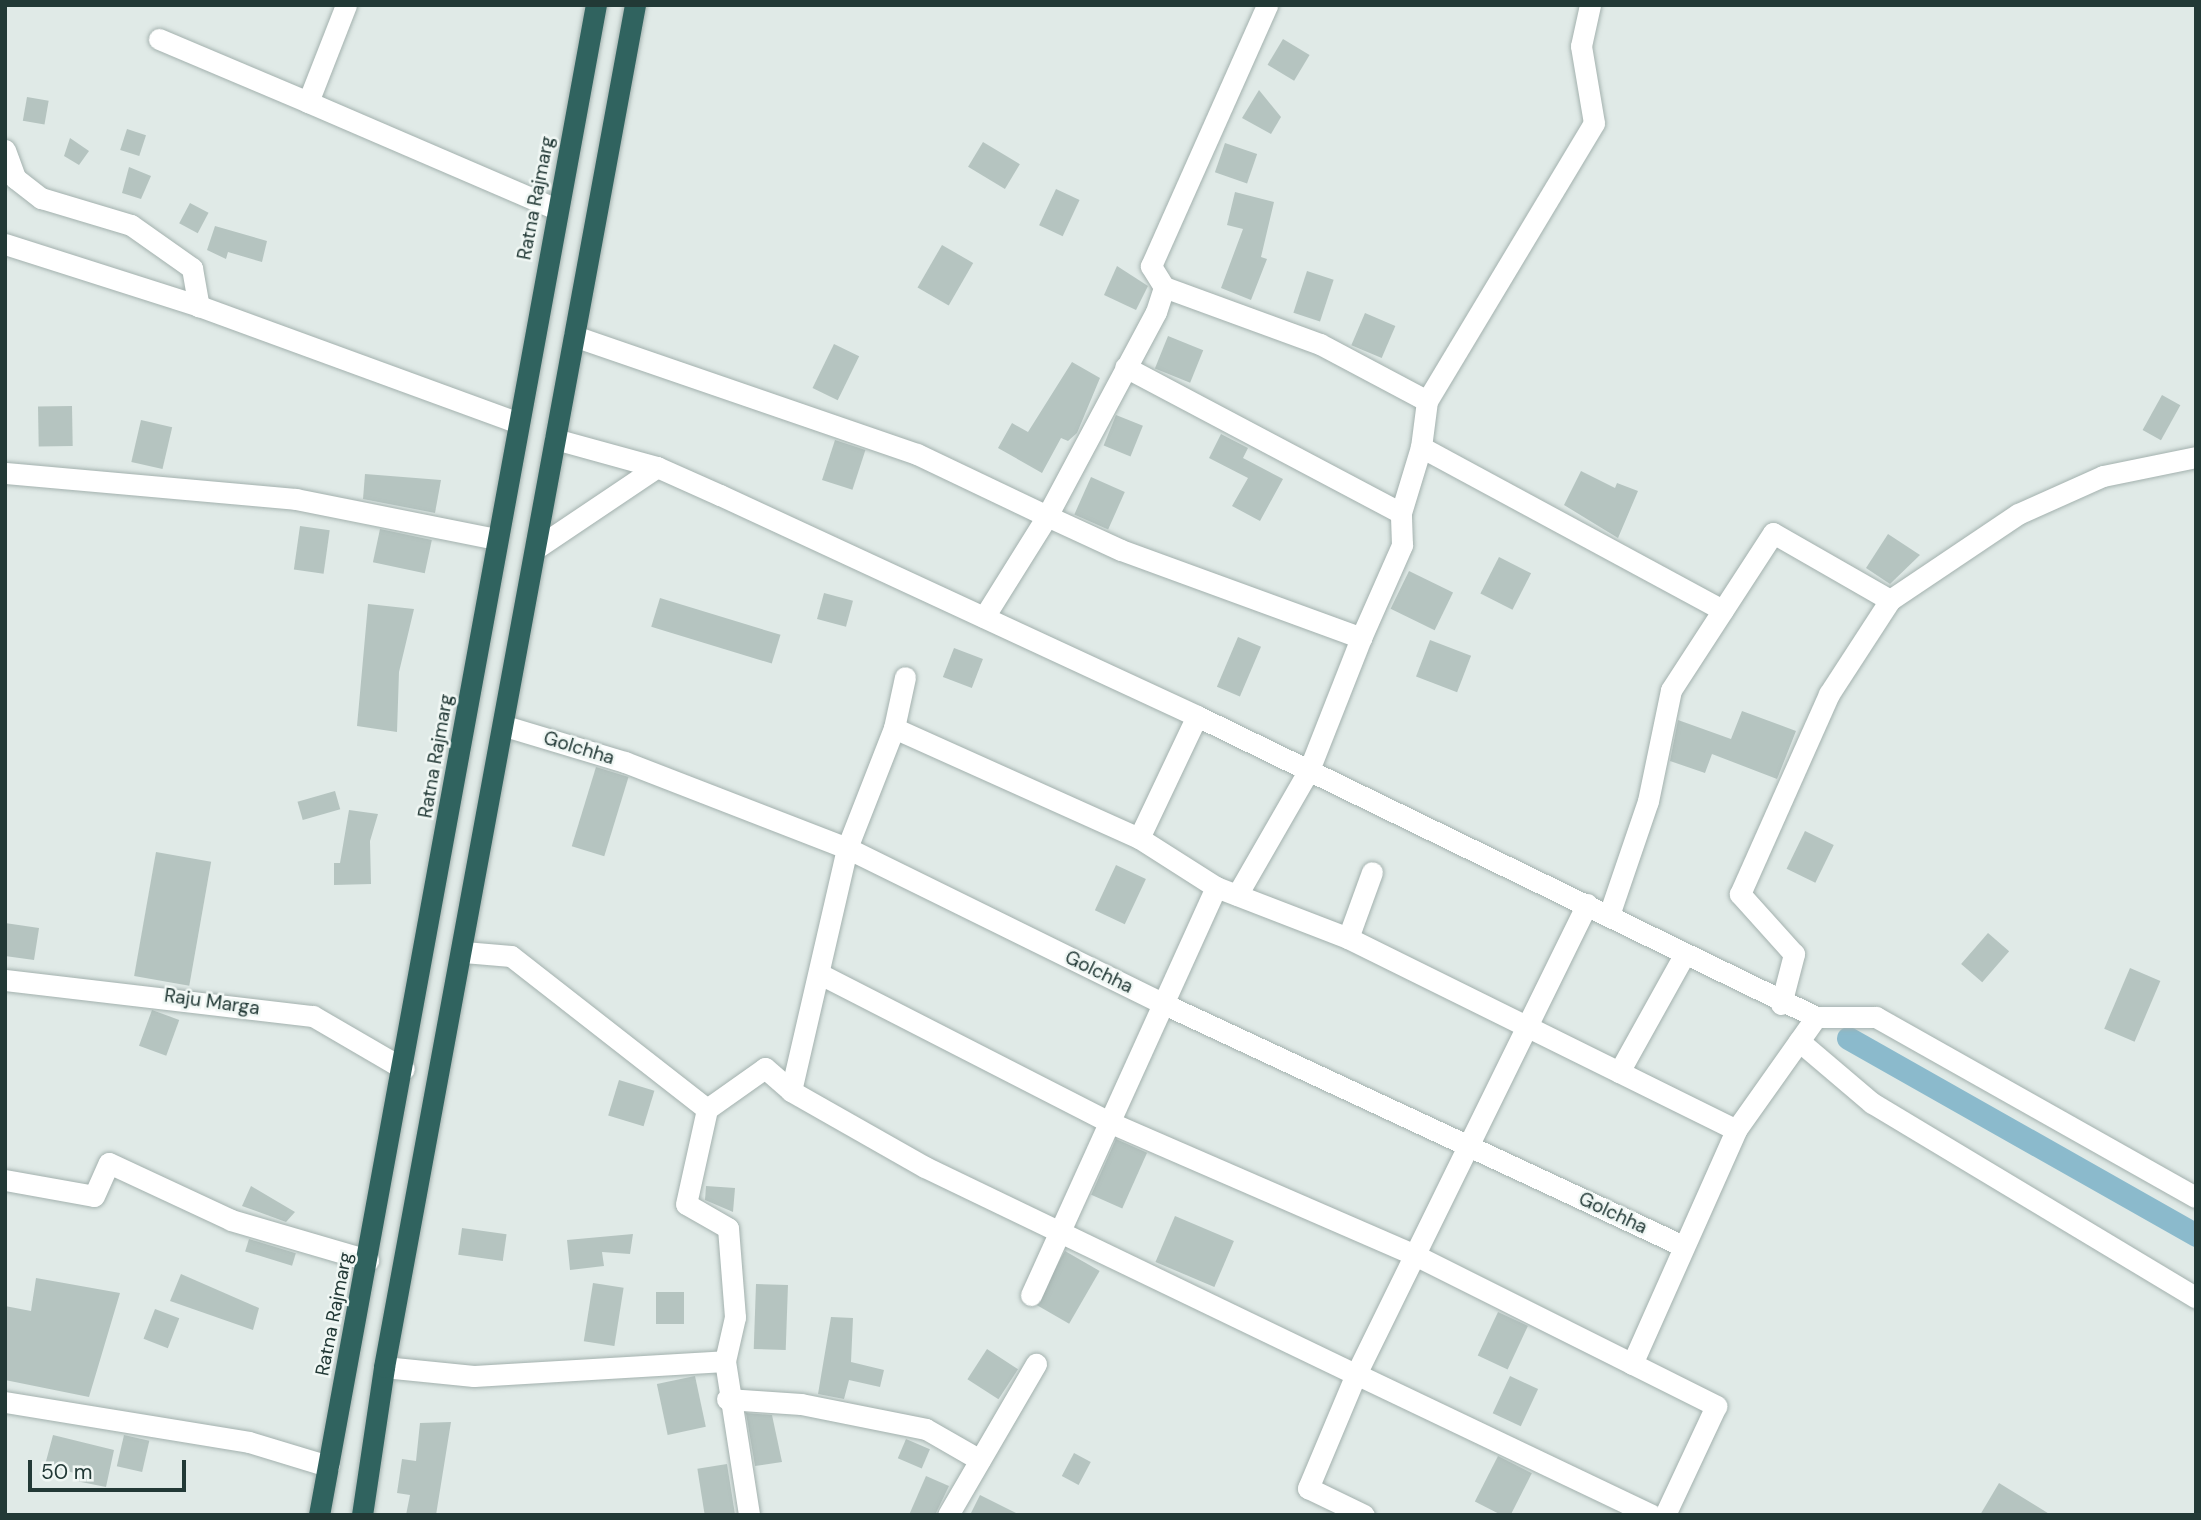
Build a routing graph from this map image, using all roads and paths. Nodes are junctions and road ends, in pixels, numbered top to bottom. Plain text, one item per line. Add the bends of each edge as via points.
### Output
1 (346, 5) edge
2 (596, 5) edge
3 (635, 5) edge
4 (1268, 5) edge
5 (1590, 5) edge
6 (159, 39) dead end
7 (308, 102) junction
8 (5, 150) edge
9 (557, 209) junction
10 (5, 244) edge
11 (1164, 287) junction
12 (199, 306) junction
13 (574, 335) junction
14 (1125, 368) junction
15 (1427, 401) junction
16 (517, 423) junction
17 (555, 439) junction
18 (1421, 447) junction
19 (2196, 457) edge
20 (657, 467) junction
21 (5, 473) edge
22 (1401, 513) junction
23 (1047, 516) junction
24 (497, 539) junction
25 (535, 549) junction
26 (1890, 600) junction
27 (1723, 610) junction
28 (984, 617) junction
29 (1361, 638) junction
30 (905, 677) dead end
31 (1198, 716) junction
32 (505, 726) junction
33 (894, 728) junction
34 (1309, 770) junction
35 (1139, 838) junction
36 (847, 848) junction
37 (1372, 872) dead end
38 (1216, 887) junction
39 (1237, 895) junction
40 (1587, 904) junction
41 (1609, 915) junction
42 (1348, 938) junction
43 (464, 952) junction
44 (1684, 955) junction
45 (820, 974) junction
46 (5, 980) edge
47 (1162, 1003) junction
48 (1782, 1003) junction
49 (1816, 1017) junction
50 (1527, 1027) junction
51 (1799, 1041) junction
52 (404, 1069) junction
53 (1619, 1072) junction
54 (791, 1091) junction
55 (707, 1109) junction
56 (1109, 1122) junction
57 (1736, 1130) junction
58 (1466, 1143) junction
59 (5, 1180) edge
60 (2196, 1197) edge
61 (1055, 1233) junction
62 (1683, 1246) junction
63 (1417, 1256) junction
64 (368, 1260) junction
65 (1031, 1295) dead end
66 (2196, 1298) edge
67 (724, 1361) junction
68 (1037, 1364) dead end
69 (1632, 1364) junction
70 (384, 1367) junction
71 (1356, 1374) junction
72 (727, 1399) junction
73 (5, 1402) edge
74 (980, 1460) junction
75 (328, 1466) junction
76 (319, 1515) edge
77 (362, 1515) edge
78 (749, 1515) edge
79 (948, 1515) edge
80 (1364, 1515) edge
81 (1651, 1515) edge
82 (1665, 1515) edge

1 - 7 street
2 - 9 highway, Ratna Rajmarg
3 - 13 highway
4 - 11 street via 1151,266
5 - 15 street via 1581,46 1594,123
6 - 7 street
7 - 9 street
8 - 12 street via 15,178 41,198 131,225 192,268
9 - 16 highway, Ratna Rajmarg
10 - 12 street
11 - 14 street
11 - 15 street via 1320,344
12 - 16 street
13 - 17 highway
13 - 23 street via 918,454
14 - 22 street
14 - 23 street
15 - 18 street
16 - 24 highway, Ratna Rajmarg
17 - 20 street
17 - 25 highway
18 - 22 street
18 - 27 street
19 - 26 street via 2103,477 2018,514
20 - 25 street
20 - 28 street
21 - 24 street via 296,499
22 - 29 street via 1402,545
23 - 28 street
23 - 29 street via 1121,550
24 - 52 highway, Ratna Rajmarg
25 - 32 highway
26 - 27 street via 1773,533
26 - 48 street via 1829,694 1740,894 1794,954
27 - 41 street via 1671,690 1648,801
28 - 31 street
29 - 34 street
30 - 33 street
31 - 34 street
31 - 35 street
32 - 36 street, Golchha via 625,762
32 - 43 highway
33 - 35 street
33 - 36 street
34 - 39 street
34 - 40 street
35 - 38 street
36 - 45 street
36 - 47 street, Golchha
37 - 42 street
38 - 39 street
38 - 47 street
39 - 42 street
40 - 41 street
40 - 50 street
41 - 44 street
42 - 50 street
43 - 55 street via 512,956
43 - 70 highway
44 - 48 street
44 - 53 street
45 - 54 street
45 - 56 street
46 - 52 street, Raju Marga via 313,1016
47 - 56 street
47 - 58 street, Golchha
48 - 49 street
49 - 51 street
49 - 60 street via 1876,1017
50 - 53 street
50 - 58 street
51 - 57 street
51 - 66 street via 1872,1103
52 - 64 highway, Ratna Rajmarg
53 - 57 street
54 - 55 street via 765,1069
54 - 61 street
55 - 67 street via 686,1204 728,1228 735,1317
56 - 61 street
56 - 63 street
57 - 62 street
58 - 62 street, Golchha
58 - 63 street
59 - 64 street via 94,1196 109,1163 231,1220
61 - 65 street
61 - 71 street
62 - 69 street
63 - 69 street
63 - 71 street
64 - 75 highway, Ratna Rajmarg
67 - 70 street via 474,1376
67 - 72 street
68 - 74 street
69 - 82 street via 1716,1406
70 - 77 highway
71 - 80 street via 1308,1488
71 - 81 street
72 - 74 street via 801,1404 926,1429
72 - 78 street
73 - 75 street via 248,1443
74 - 79 street
75 - 76 highway, Ratna Rajmarg

